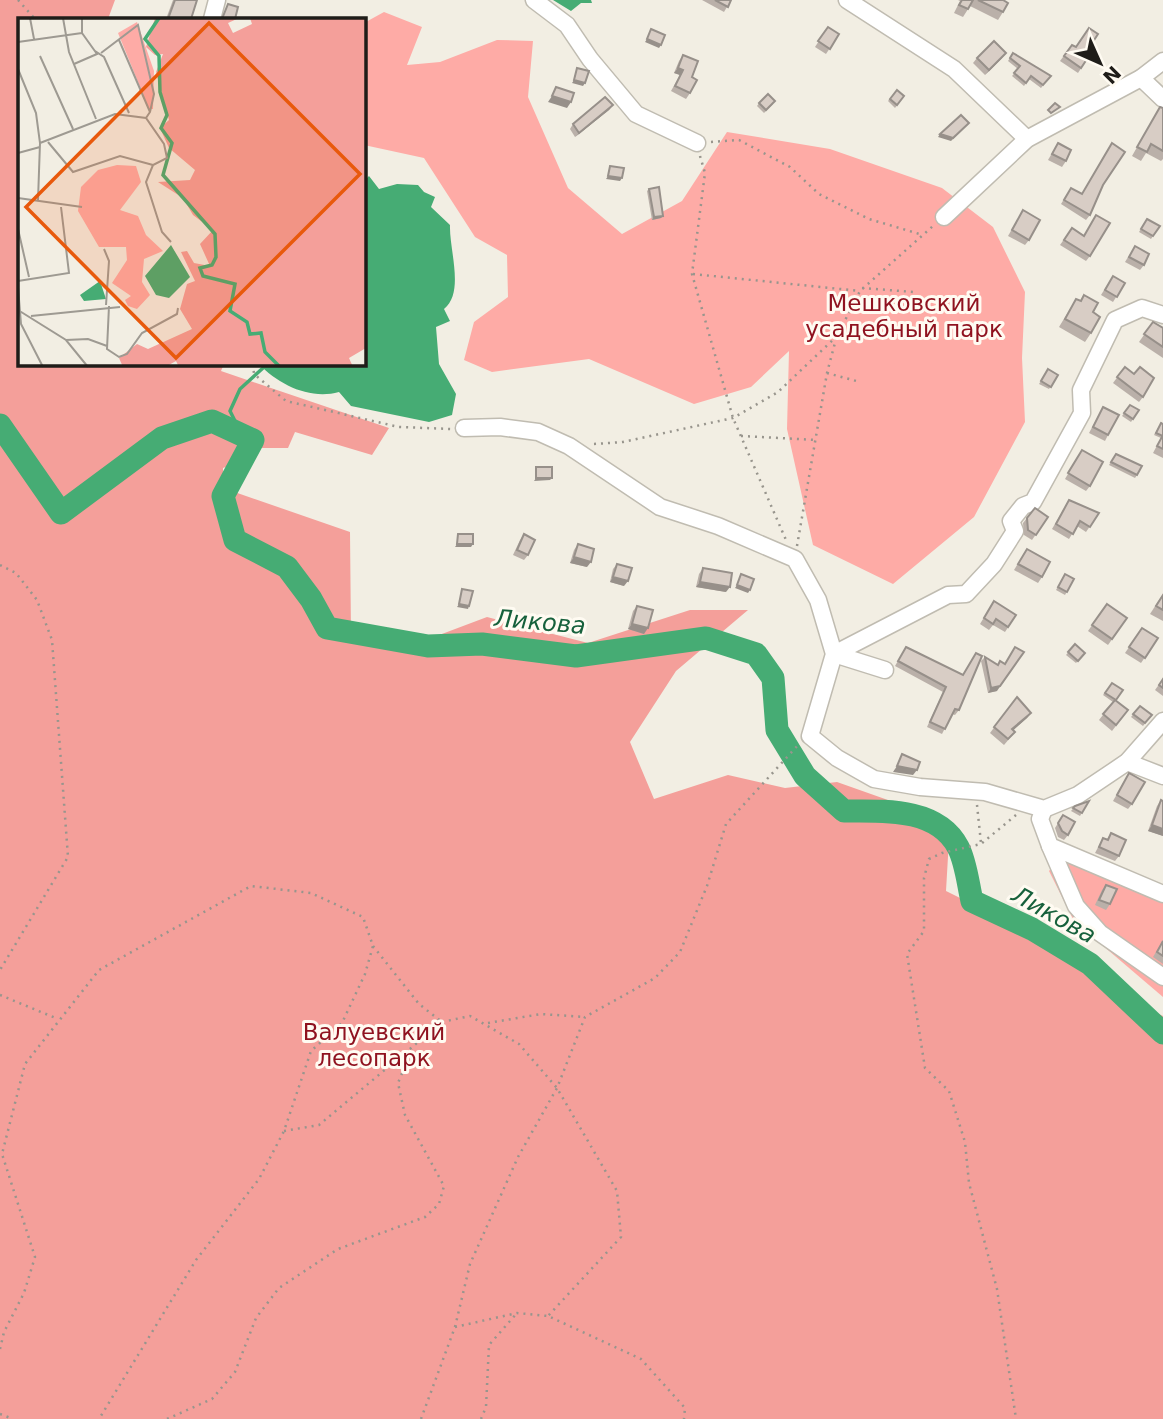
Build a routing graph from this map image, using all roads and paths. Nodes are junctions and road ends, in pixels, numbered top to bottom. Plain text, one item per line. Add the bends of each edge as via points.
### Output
1 (18, 0) edge
2 (217, 0) edge
3 (534, 0) edge
4 (847, 0) edge
5 (34, 18) edge
6 (212, 18) edge
7 (1163, 61) edge
8 (1141, 78) junction
9 (1163, 99) edge
10 (1027, 139) junction
11 (696, 143) junction
12 (943, 217) joint
13 (923, 235) junction
14 (692, 274) junction
15 (861, 289) junction
16 (914, 292) dead end
17 (1163, 315) edge
18 (837, 336) junction
19 (253, 366) edge
20 (827, 373) junction
21 (860, 382) dead end
22 (733, 418) junction
23 (464, 428) joint
24 (741, 436) junction
25 (817, 440) junction
26 (569, 446) junction
27 (795, 559) junction
28 (0, 565) edge
29 (834, 654) junction
30 (885, 670) dead end
31 (1163, 721) edge
32 (802, 740) dead end
33 (1127, 762) junction
34 (1163, 776) edge
35 (976, 791) junction
36 (1036, 807) junction
37 (981, 845) junction
38 (1050, 846) junction
39 (1163, 894) edge
40 (373, 946) junction
41 (0, 970) edge
42 (1163, 977) edge
43 (0, 995) edge
44 (585, 1017) junction
45 (60, 1020) junction
46 (442, 1022) junction
47 (487, 1023) junction
48 (413, 1046) junction
49 (557, 1088) junction
50 (284, 1131) junction
51 (517, 1313) junction
52 (548, 1317) junction
53 (455, 1328) junction
54 (0, 1349) edge
55 (0, 1414) edge
56 (13, 1419) edge
57 (99, 1419) edge
58 (167, 1419) edge
59 (421, 1419) edge
60 (481, 1419) edge
61 (684, 1419) edge
62 (1016, 1419) edge

1 - 5 path
2 - 6 street
3 - 11 street via 567,25 636,114
4 - 10 street via 954,69
7 - 8 street
8 - 9 street
8 - 10 street
10 - 12 street
11 - 13 path via 738,139 790,167 819,194 869,219
11 - 14 path via 705,173
12 - 13 path
13 - 15 path
14 - 15 path
14 - 22 path
15 - 16 path
15 - 18 path
17 - 29 street via 1142,308 1115,320 1081,390 1083,412 1033,502 1023,506 1011,521 1015,531 994,564 966,594 948,596
18 - 20 path
18 - 22 path via 778,392
19 - 23 path via 254,373 286,401 399,426
20 - 21 path
20 - 25 path
22 - 24 path
22 - 26 path via 622,442
23 - 26 street via 538,432
24 - 25 path
24 - 27 path
25 - 27 path
26 - 27 street via 660,508 718,526
27 - 29 street via 817,600
28 - 41 path via 16,573 37,600 52,640 68,857
29 - 30 street
29 - 35 street via 810,736 874,779
31 - 33 street
32 - 44 path via 726,824 680,952 655,978
33 - 34 street
33 - 36 street via 1077,795
35 - 36 street
35 - 37 path
36 - 37 path
36 - 38 street
37 - 62 path via 929,859 924,878 924,931 907,954 925,1068 949,1091 965,1142 969,1183 997,1289
38 - 39 street
38 - 42 street via 1076,906 1100,933
40 - 45 path via 363,917 311,893 251,886 99,970
40 - 46 path via 419,1004
40 - 50 path via 342,1023 312,1051
43 - 45 path
44 - 47 path via 541,1014
44 - 49 path
45 - 54 path via 25,1064 2,1154 35,1256
46 - 47 path via 470,1016
46 - 48 path
47 - 49 path via 519,1044
48 - 50 path via 319,1125
48 - 58 path via 398,1083 405,1115 444,1186 439,1203 425,1217 338,1249 279,1288 256,1318 235,1372 212,1399
49 - 52 path via 617,1191 621,1237
49 - 53 path via 518,1157 470,1264
50 - 57 path via 259,1179 196,1260
51 - 52 path
51 - 53 path
51 - 60 path via 489,1345 486,1407
52 - 61 path via 641,1359 685,1408
53 - 59 path
55 - 56 path

